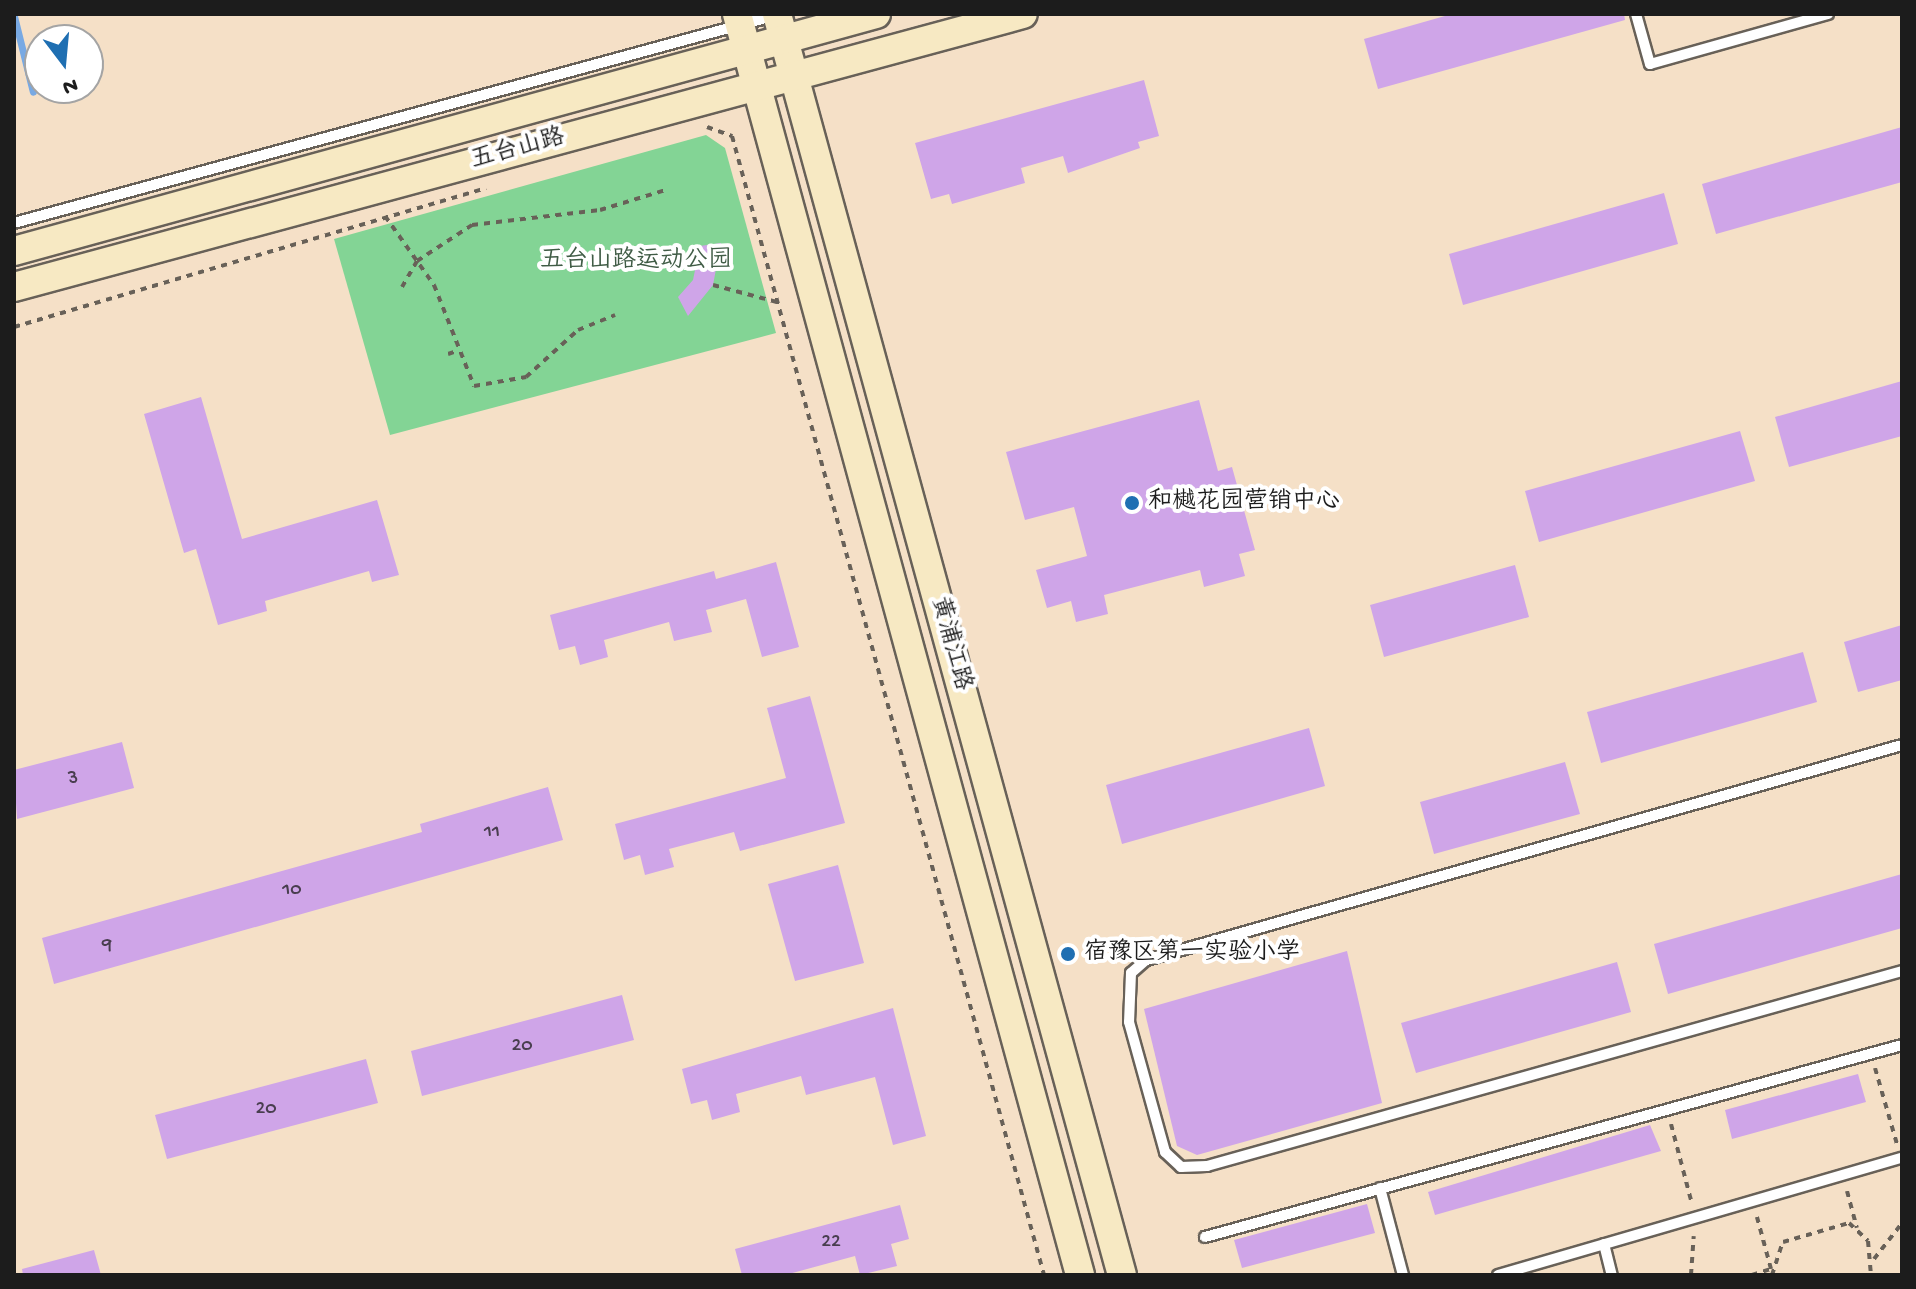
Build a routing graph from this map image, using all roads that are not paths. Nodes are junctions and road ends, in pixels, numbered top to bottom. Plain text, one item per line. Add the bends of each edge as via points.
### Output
1 (876, 14) edge
2 (1023, 14) edge
3 (1636, 14) edge
4 (1828, 14) edge
5 (779, 20) edge
6 (741, 29) edge
7 (795, 76) junction
8 (758, 85) junction
9 (14, 223) edge
10 (14, 251) edge
11 (14, 287) edge
12 (1902, 745) edge
13 (1902, 971) edge
14 (1902, 1045) edge
15 (1902, 1158) edge
16 (1380, 1188) junction
17 (1205, 1237) dead end
18 (1604, 1244) junction
19 (1080, 1275) edge
20 (1122, 1275) edge
21 (1403, 1275) edge
22 (1498, 1275) edge
23 (1612, 1275) edge

1 - 5 street, 五台山路
2 - 7 street, 五台山路
3 - 4 lane via 1650,64
5 - 6 street, 五台山路
5 - 7 street, 黄浦江路
6 - 8 street, 黄浦江路
6 - 9 lane
6 - 10 street, 五台山路
7 - 8 street, 五台山路
7 - 20 street, 黄浦江路
8 - 11 street, 五台山路
8 - 19 street, 黄浦江路
12 - 13 lane via 1146,960 1131,973 1129,1022 1165,1152 1181,1167 1207,1166
14 - 16 lane
15 - 18 lane
16 - 17 lane
16 - 21 lane
18 - 22 lane
18 - 23 lane

